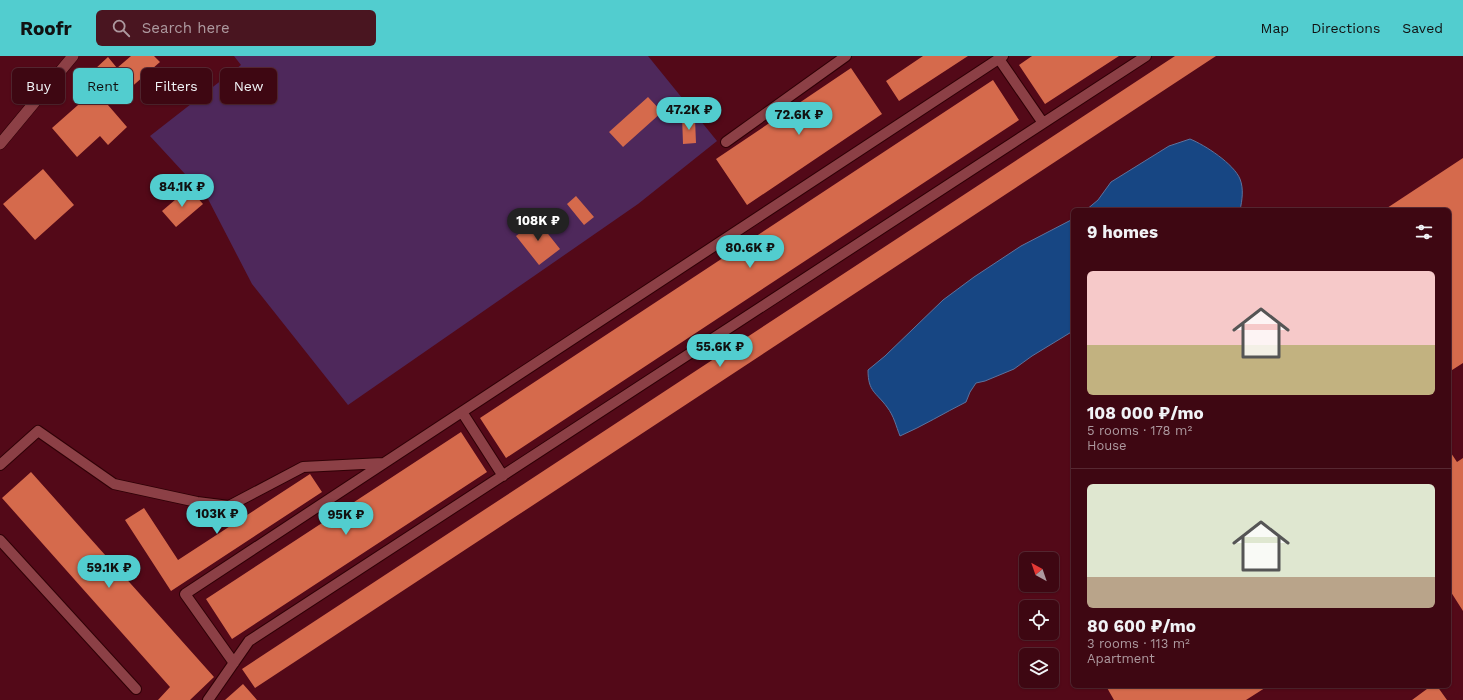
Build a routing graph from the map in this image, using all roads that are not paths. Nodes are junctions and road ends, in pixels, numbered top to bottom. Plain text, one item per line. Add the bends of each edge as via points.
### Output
1 (73, 56) edge
2 (846, 56) edge
3 (1146, 56) edge
4 (1001, 57) edge
5 (1043, 123) junction
6 (726, 142) dead end
7 (0, 144) edge
8 (462, 412) junction
9 (384, 463) junction
10 (0, 466) edge
11 (503, 476) junction
12 (0, 540) edge
13 (234, 663) junction
14 (136, 689) dead end
15 (208, 700) edge

1 - 7 street
2 - 6 lane
3 - 5 lane
4 - 5 lane
4 - 8 lane
5 - 11 lane
8 - 9 lane
8 - 11 lane
9 - 10 lane via 303,467 229,506 197,502 114,484 38,431
9 - 13 lane via 185,594
11 - 13 lane via 249,642
12 - 14 lane
13 - 15 lane

